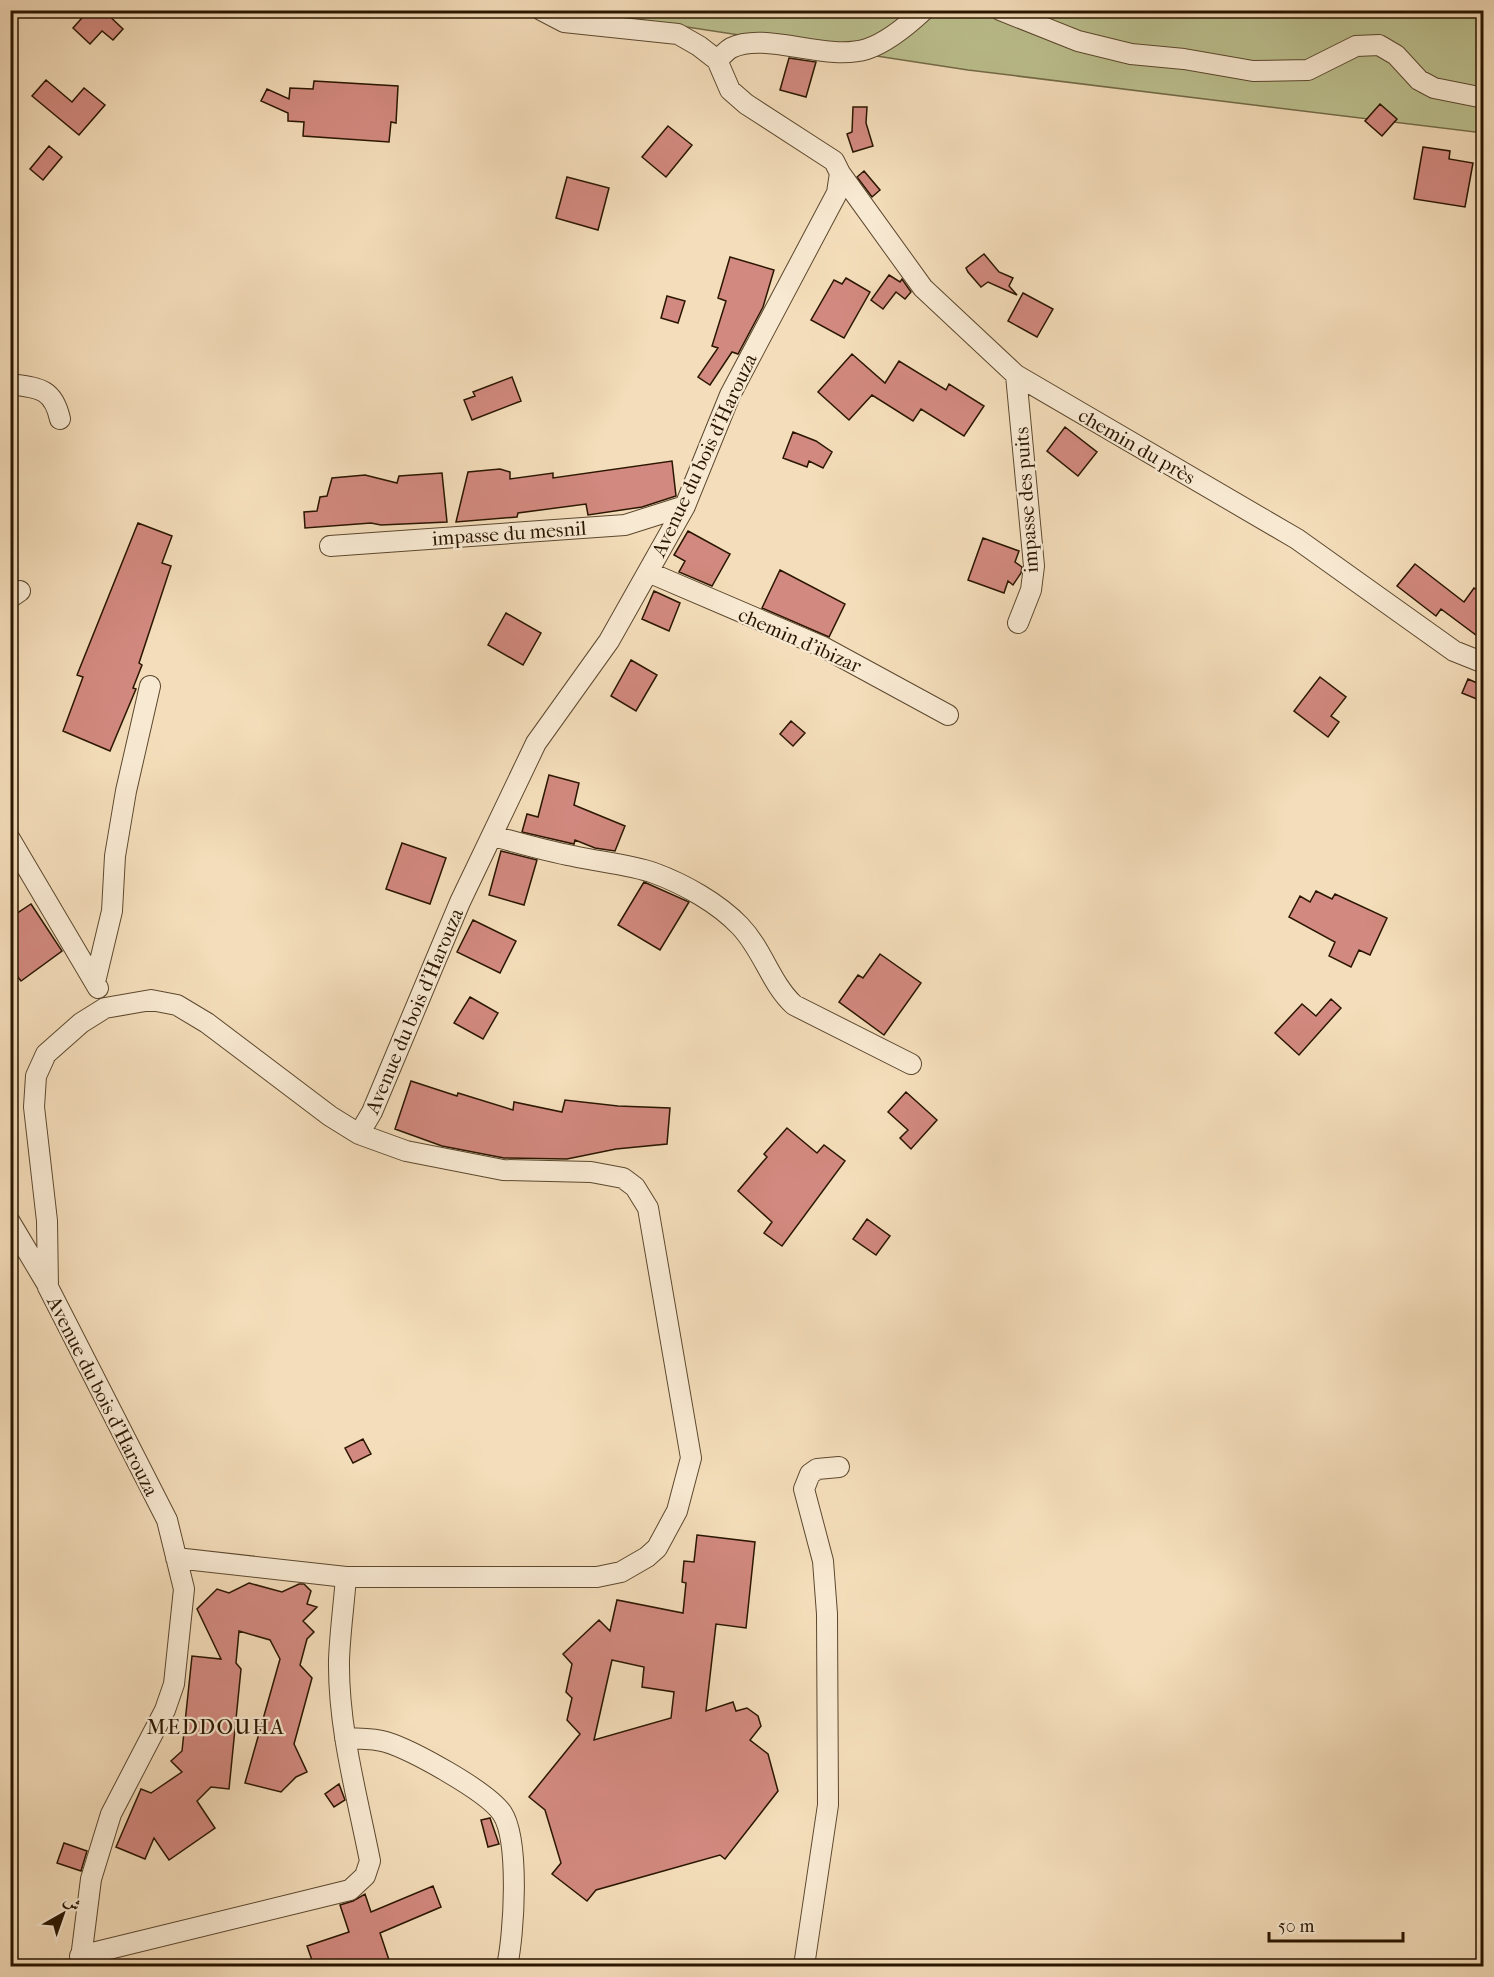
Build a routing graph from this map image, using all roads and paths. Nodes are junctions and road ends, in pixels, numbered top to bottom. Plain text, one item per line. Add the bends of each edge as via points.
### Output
1 (541, 10) edge
2 (924, 10) edge
3 (1000, 10) edge
4 (717, 60) junction
5 (1484, 98) edge
6 (840, 173) junction
7 (1016, 375) junction
8 (10, 384) edge
9 (60, 419) dead end
10 (685, 506) junction
11 (330, 546) dead end
12 (648, 572) junction
13 (1018, 623) dead end
14 (1484, 663) edge
15 (150, 686) dead end
16 (948, 715) dead end
17 (493, 836) junction
18 (10, 839) edge
19 (95, 982) junction
20 (105, 1008) junction
21 (911, 1064) dead end
22 (359, 1134) junction
23 (10, 1222) edge
24 (48, 1287) junction
25 (839, 1467) dead end
26 (176, 1558) junction
27 (346, 1577) junction
28 (345, 1738) junction
29 (80, 1961) edge
30 (507, 1966) edge
31 (804, 1966) edge

1 - 4 street via 564,22 678,34
2 - 4 street via 904,28 867,49 827,52 755,43 730,48
3 - 5 street via 1078,41 1131,54 1253,71 1308,70 1356,46 1379,45 1434,88
4 - 6 street, chemin du près via 730,90 834,161
6 - 7 street, chemin du près via 923,288
6 - 10 street, Avenue du bois d'Harouza via 837,193 730,396
7 - 13 street, impasse des puits via 1034,566 1031,590
7 - 14 street, chemin du près via 1297,539 1454,651
8 - 9 street via 36,387 49,394
10 - 11 street, impasse du mesnil via 626,525
10 - 12 street, Avenue du bois d'Harouza
12 - 16 street, chemin d'ibizar via 823,647
12 - 17 street, Avenue du bois d'Harouza via 609,641 536,743
15 - 19 street via 126,791 111,910
17 - 21 street via 653,872 692,891 739,925 779,989 794,1005
17 - 22 street, Avenue du bois d'Harouza via 460,902 372,1112
18 - 19 street
19 - 20 street
20 - 22 street, Avenue du bois d'Harouza via 151,1000 177,1005
20 - 24 street, Avenue du bois d'Harouza via 46,1054 36,1077 34,1107 47,1221
22 - 27 street via 416,1154 503,1170 591,1172 623,1178 635,1187 648,1208 691,1458 677,1511 657,1548 621,1572 597,1577
23 - 24 street
24 - 26 street, Avenue du bois d'Harouza via 166,1520
25 - 31 street via 817,1469 810,1474 804,1489 823,1560 828,1793
26 - 27 street
26 - 29 street, Avenue du bois d'Harouza via 184,1589 174,1684 165,1710 111,1814 91,1879
27 - 28 street via 339,1660
28 - 29 street via 370,1861 365,1876 350,1890
28 - 30 street via 387,1743 468,1783 502,1814 511,1836 514,1924

